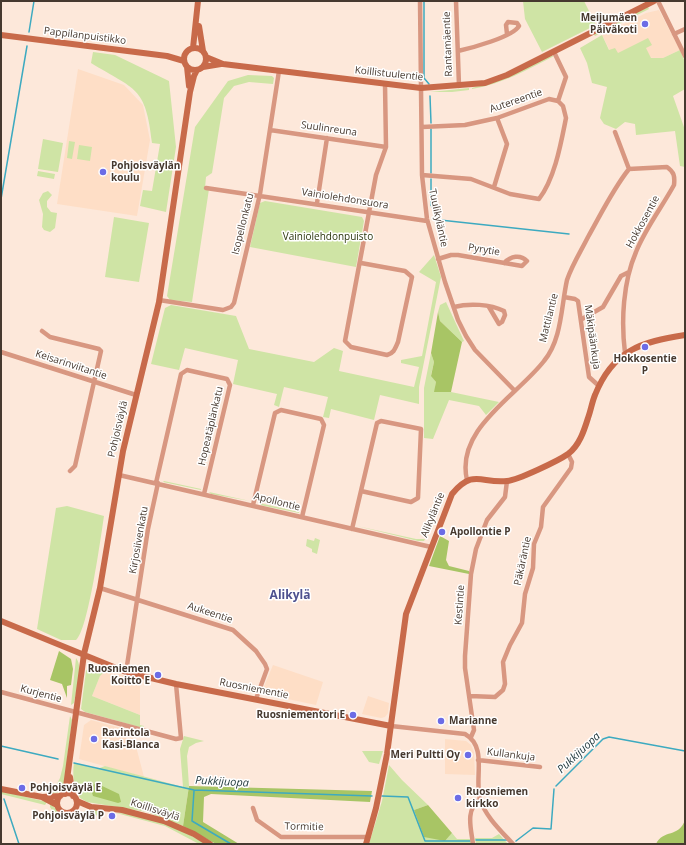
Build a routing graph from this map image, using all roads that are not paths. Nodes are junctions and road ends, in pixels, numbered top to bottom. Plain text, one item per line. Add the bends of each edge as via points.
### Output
1 (198, 1) edge
2 (420, 1) edge
3 (456, 1) edge
4 (654, 1) edge
5 (658, 1) edge
6 (198, 21) junction
7 (685, 29) edge
8 (507, 34) dead end
9 (674, 34) junction
10 (1, 36) edge
11 (193, 48) junction
12 (187, 51) junction
13 (203, 51) junction
14 (458, 51) junction
15 (554, 52) junction
16 (167, 56) junction
17 (685, 56) edge
18 (206, 57) junction
19 (184, 61) junction
20 (223, 64) junction
21 (187, 67) junction
22 (203, 67) junction
23 (197, 70) junction
24 (279, 71) junction
25 (385, 84) junction
26 (459, 86) junction
27 (421, 88) junction
28 (190, 92) junction
29 (558, 101) junction
30 (497, 118) junction
31 (422, 127) junction
32 (270, 130) junction
33 (615, 132) dead end
34 (327, 138) junction
35 (386, 147) junction
36 (629, 169) junction
37 (422, 175) junction
38 (206, 188) dead end
39 (494, 188) junction
40 (260, 194) junction
41 (317, 203) junction
42 (370, 212) junction
43 (427, 220) junction
44 (438, 260) junction
45 (504, 262) dead end
46 (361, 263) junction
47 (629, 272) junction
48 (564, 297) junction
49 (159, 300) junction
50 (454, 307) junction
51 (489, 307) dead end
52 (582, 319) junction
53 (42, 331) dead end
54 (685, 335) edge
55 (1, 352) edge
56 (625, 353) junction
57 (94, 382) junction
58 (599, 386) junction
59 (515, 391) junction
60 (136, 395) junction
61 (568, 454) junction
62 (70, 471) dead end
63 (119, 475) junction
64 (467, 480) junction
65 (507, 481) junction
66 (157, 483) junction
67 (361, 490) junction
68 (204, 494) junction
69 (253, 505) junction
70 (302, 517) junction
71 (352, 529) junction
72 (431, 547) junction
73 (100, 588) junction
74 (138, 599) junction
75 (1, 621) edge
76 (84, 654) junction
77 (126, 672) junction
78 (176, 684) junction
79 (1, 692) edge
80 (470, 696) junction
81 (256, 699) junction
82 (76, 713) junction
83 (392, 726) junction
84 (471, 737) junction
85 (478, 760) junction
86 (540, 767) dead end
87 (69, 772) junction
88 (1, 789) edge
89 (63, 795) junction
90 (42, 797) junction
91 (75, 799) junction
92 (480, 799) junction
93 (57, 805) junction
94 (91, 807) junction
95 (253, 808) dead end
96 (74, 810) junction
97 (368, 837) junction
98 (210, 844) edge
99 (366, 844) edge
100 (473, 844) edge
101 (513, 844) edge

1 - 6 street
2 - 27 street, Tuulikyläntie
3 - 14 street, Rantamäentie
4 - 15 street, Koillistuulentie
5 - 9 street
6 - 11 street
6 - 13 street
7 - 9 street
8 - 14 street
9 - 17 street
10 - 16 street, Pappilanpuistikko
11 - 12 street
11 - 13 street
12 - 16 street, Pappilanpuistikko
12 - 19 street
13 - 18 street
14 - 26 street, Rantamäentie
15 - 26 street, Koillistuulentie via 485,83
15 - 29 street via 566,77
16 - 19 street, Pappilanpuistikko
18 - 20 street, Koillistuulentie
18 - 22 street
19 - 21 street
20 - 22 street, Koillistuulentie
20 - 24 street, Koillistuulentie
21 - 23 street
21 - 28 street, Pohjoisväylä
22 - 23 street
23 - 28 street, Pohjoisväylä
24 - 25 street, Koillistuulentie
24 - 32 street, Isopellonkatu
25 - 27 street, Koillistuulentie
25 - 35 street
26 - 27 street, Koillistuulentie
27 - 31 street, Tuulikyläntie
28 - 49 street, Pohjoisväylä
29 - 30 street, Autereentie via 549,98 541,100
29 - 39 street, Autereentie via 563,106 566,118 558,156 544,193 535,199
30 - 31 street, Autereentie via 465,125
30 - 39 street via 507,144
31 - 37 street, Tuulikyläntie
32 - 34 street, Suulinreuna
32 - 40 street, Isopellonkatu
33 - 36 street
34 - 35 street, Suulinreuna
34 - 41 street
35 - 42 street via 376,175
36 - 47 street, Hokkosentie via 667,167 675,177 674,185 636,250
36 - 48 street, Mattilantie via 573,265
37 - 39 street, Autereentie via 471,179
37 - 43 street, Tuulikyläntie
38 - 40 street, Vainiolehdonsuora
40 - 41 street, Vainiolehdonsuora
40 - 49 street, Isopellonkatu via 231,307 223,310
41 - 42 street, Vainiolehdonsuora
42 - 43 street, Vainiolehdonsuora
42 - 46 street
43 - 44 street, Tuulikyläntie
44 - 45 street, Pyrytie via 458,255
44 - 50 street, Tuulikyläntie
46 - 46 street via 345,341 351,347 390,354 398,342 412,277 405,271
47 - 52 street via 621,276 603,307
47 - 56 street, Hokkosentie via 623,338
48 - 52 street, Mäkipäänkuja via 578,302
48 - 59 street, Mattilantie via 554,344 544,361
49 - 60 street, Pohjoisväylä
50 - 51 street via 470,304
50 - 59 street, Tuulikyläntie via 475,350
52 - 58 street, Mäkipäänkuja via 589,377
53 - 57 street via 50,337 99,349 101,351
54 - 56 street via 654,340
55 - 57 street, Keisarinviitantie
56 - 58 street
57 - 60 street, Keisarinviitantie
57 - 62 street via 75,466
58 - 61 street via 579,442
59 - 64 street, Mattilantie via 477,432 468,448 465,465
60 - 63 street, Pohjoisväylä
61 - 65 street
61 - 80 street, Päkäräntie via 572,462 571,468 542,507 541,527 534,544 533,568 525,594 522,623 503,662 503,690 495,697
63 - 66 street, Apollontie
63 - 73 street, Pohjoisväylä
64 - 65 street via 484,478
64 - 72 street, Alikyläntie via 452,494
65 - 80 street, Kestintie via 505,497 482,530 471,574 465,656
66 - 68 street, Apollontie
66 - 68 street, Hopeatäplänkatu via 181,374 187,370 227,379 230,385
66 - 74 street, Kirjosiivenkatu
67 - 67 street via 377,423 381,421 421,429 420,490 416,501
67 - 71 street
68 - 69 street, Apollontie
69 - 70 street, Apollontie
69 - 70 street via 275,413 280,410 321,420 324,425
70 - 71 street, Apollontie
71 - 72 street, Apollontie
72 - 83 street, Alikyläntie via 406,614
73 - 74 street, Aukeentie
73 - 76 street, Pohjoisväylä
74 - 77 street, Kirjosiivenkatu
74 - 81 street, Aukeentie via 233,630 256,651 267,669
75 - 76 street, Ruosniementie
76 - 77 street, Ruosniementie
76 - 82 street, Pohjoisväylä
77 - 78 street, Ruosniementie
78 - 81 street, Ruosniementie
78 - 82 street, Kurjentie via 181,738
79 - 82 street, Kurjentie
80 - 84 street, Kestintie via 474,730
81 - 83 street, Ruosniementie
82 - 87 street, Pohjoisväylä
83 - 84 street via 466,734
83 - 97 street
84 - 85 street via 477,744
85 - 86 street, Kullankuja
85 - 92 street
87 - 89 street, Pohjoisväylä
87 - 91 street, Pohjoisväylä
88 - 90 street
89 - 90 street
89 - 91 street
89 - 93 street
90 - 93 street
91 - 94 street, Koillisväylä
91 - 96 street
92 - 100 street via 470,814
92 - 101 street via 495,824
93 - 96 street via 64,813
94 - 96 street, Koillisväylä
94 - 98 street, Koillisväylä via 122,810 164,821
95 - 97 street, Tormitie via 257,820 281,837
97 - 99 street

